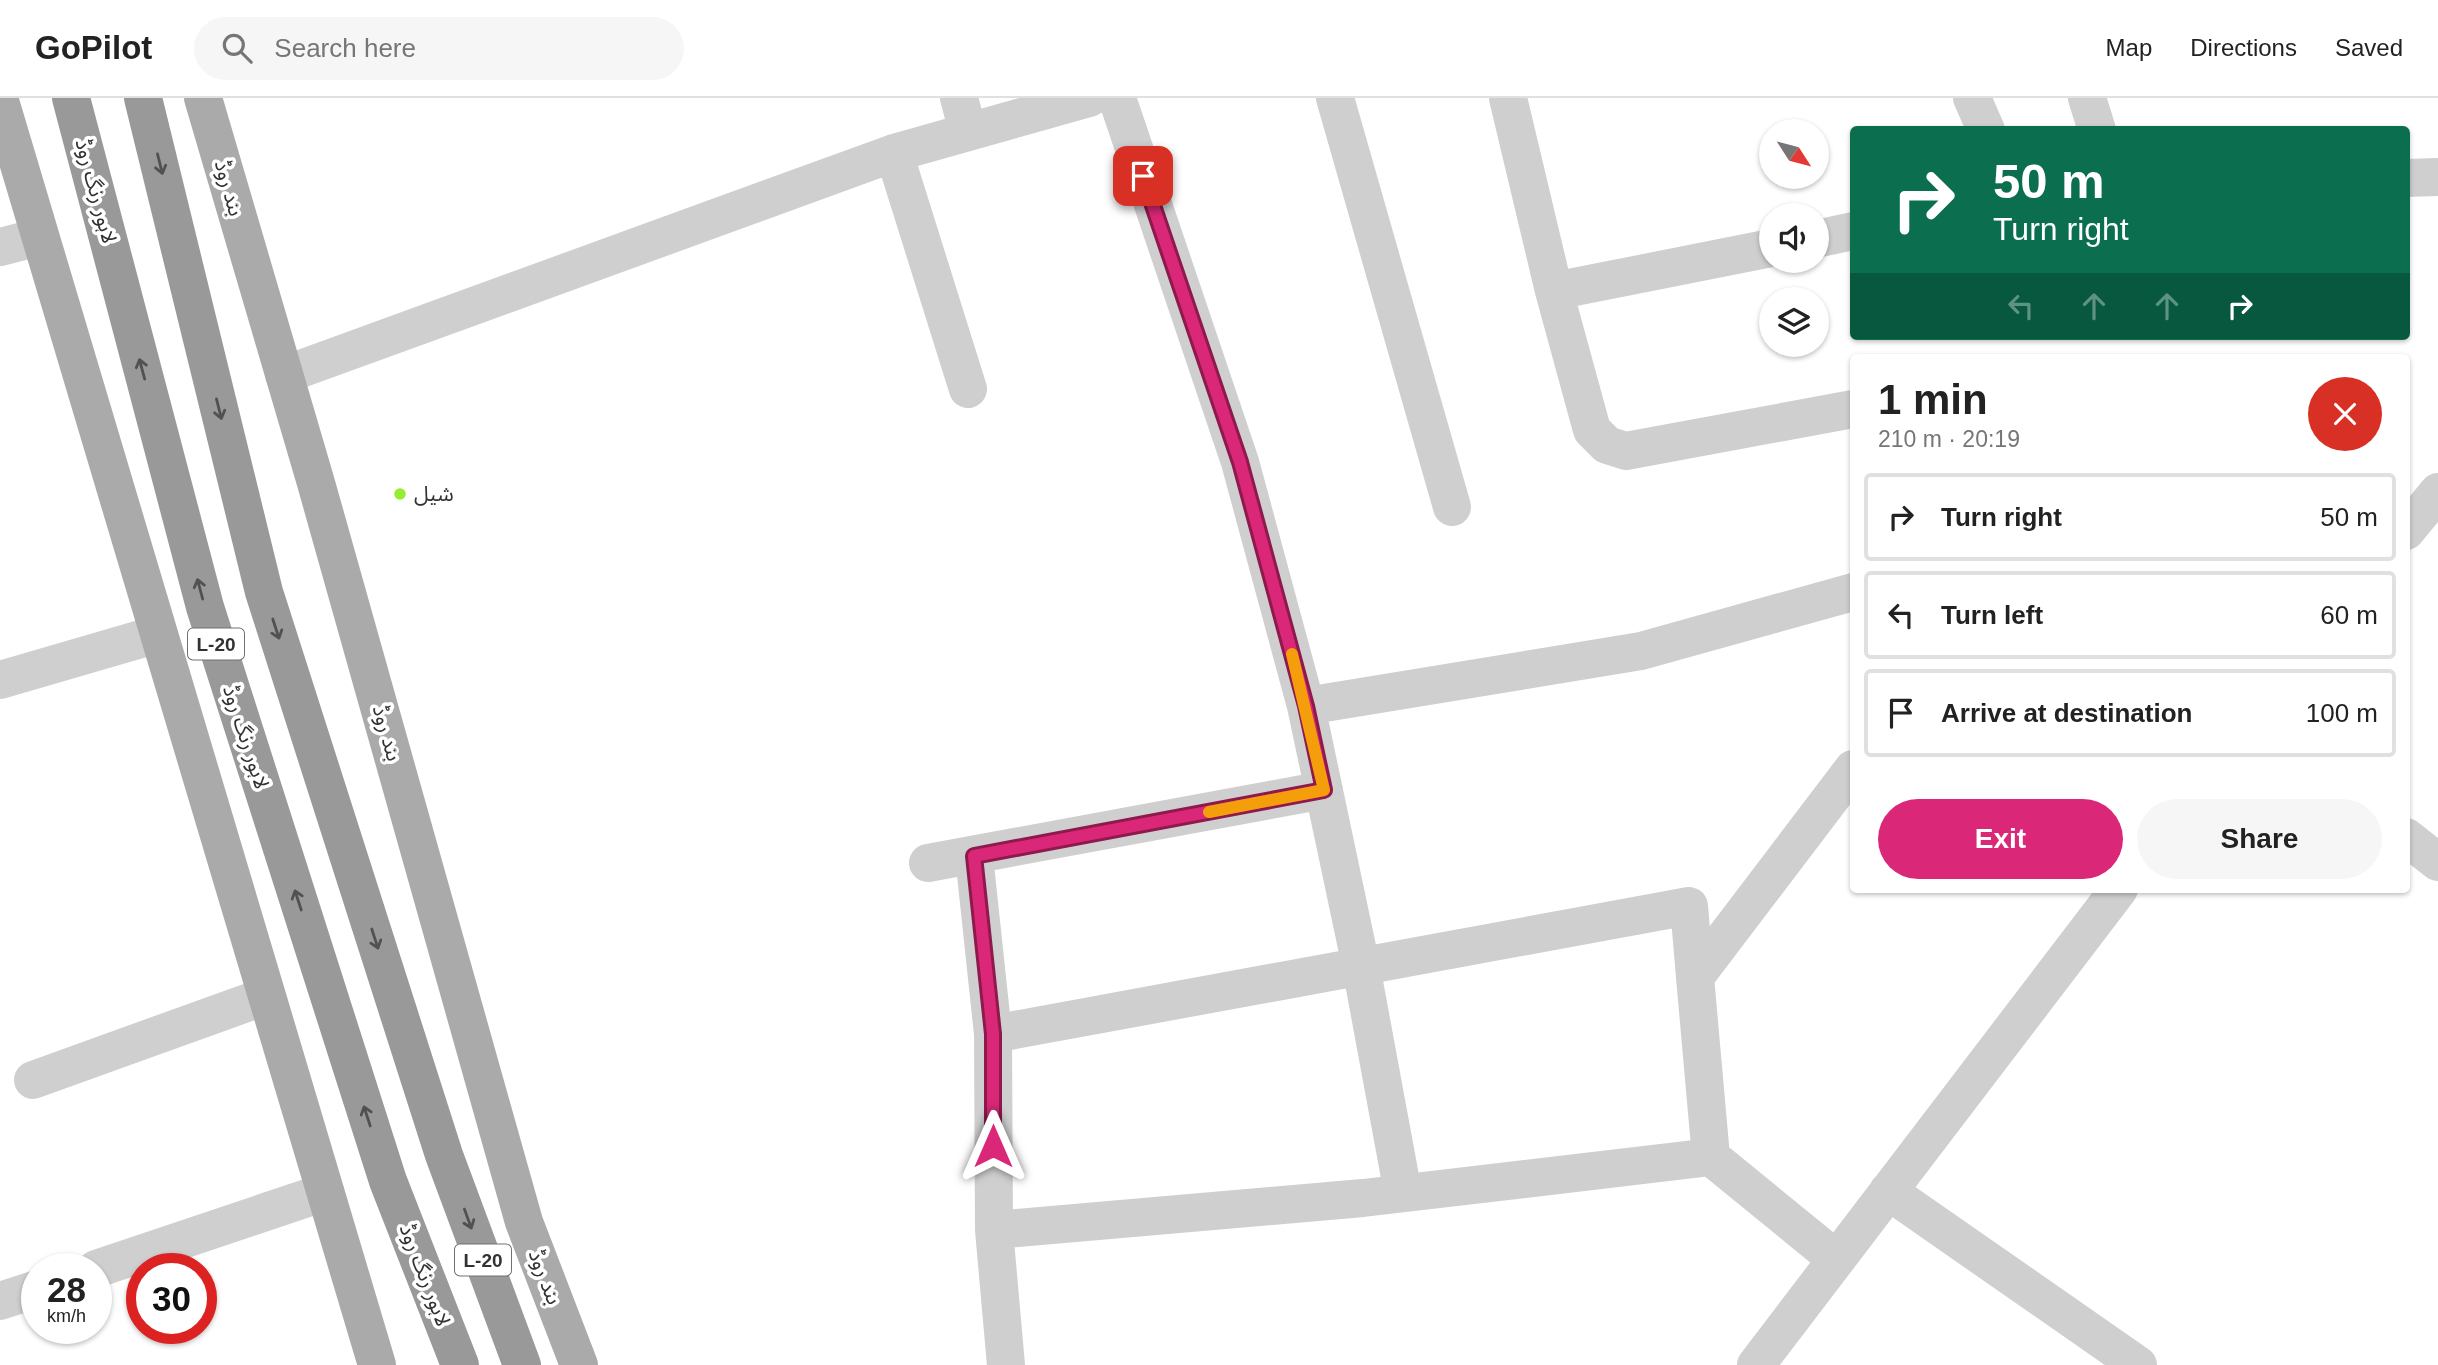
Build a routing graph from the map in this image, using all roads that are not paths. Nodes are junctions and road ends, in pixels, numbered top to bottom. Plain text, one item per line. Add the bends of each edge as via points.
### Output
1 (71, 98) edge
2 (144, 98) edge
3 (203, 98) edge
4 (1088, 98) edge
5 (1117, 98) edge
6 (1335, 98) edge
7 (1508, 98) edge
8 (1972, 98) edge
9 (2087, 98) edge
10 (0, 100) edge
11 (964, 115) edge
12 (1984, 126) edge
13 (2096, 126) edge
14 (894, 153) junction
15 (2438, 177) edge
16 (2410, 178) edge
17 (1850, 233) edge
18 (39, 237) junction
19 (1829, 237) edge
20 (0, 247) edge
21 (1759, 250) edge
22 (1555, 291) junction
23 (285, 374) junction
24 (968, 389) dead end
25 (1850, 410) edge
26 (2438, 492) edge
27 (1452, 507) dead end
28 (2410, 526) edge
29 (1850, 593) edge
30 (158, 634) junction
31 (0, 680) edge
32 (1306, 706) junction
33 (1850, 773) edge
34 (1324, 790) junction
35 (2410, 840) edge
36 (974, 856) junction
37 (2438, 862) edge
38 (928, 863) dead end
39 (2116, 893) edge
40 (1361, 966) junction
41 (1695, 977) junction
42 (266, 996) junction
43 (993, 1034) junction
44 (33, 1080) dead end
45 (1711, 1157) junction
46 (1888, 1191) junction
47 (325, 1192) junction
48 (1402, 1193) junction
49 (994, 1230) junction
50 (1836, 1259) junction
51 (112, 1264) edge
52 (21, 1294) edge
53 (0, 1301) edge
54 (377, 1365) edge
55 (460, 1365) edge
56 (522, 1365) edge
57 (579, 1365) edge
58 (1006, 1365) edge
59 (1756, 1365) edge
60 (2137, 1365) edge

55 -> 1 highway, لاہور رنگ روڈ / L-20 via 388,1181 205,607
2 -> 56 highway, L-20 via 264,592 444,1155
3 - 23 main road, بند روڈ
4 - 11 street
5 - 32 street via 1240,462
6 - 27 street
7 - 22 street
8 - 12 street
9 - 13 street
10 - 18 main road
11 - 14 street
14 - 23 street
14 - 24 street
15 - 16 street
17 - 19 street
18 - 20 street
18 - 30 main road
21 - 22 street
22 - 25 street via 1592,430 1607,445 1626,451
23 - 57 main road, بند روڈ via 524,1222
26 - 28 street
29 - 32 street via 1641,651
30 - 31 street
30 - 42 main road
32 - 34 street
33 - 41 street
34 - 36 street
34 - 40 street
35 - 37 street
36 - 38 street
36 - 43 street
39 - 46 street
40 - 41 street via 1689,906
40 - 43 street
40 - 48 street
41 - 45 street
42 - 44 street
42 - 47 main road
43 - 49 street
45 - 48 street
45 - 50 street
46 - 50 street
46 - 60 street
47 - 51 street
47 - 54 main road
48 - 49 street
49 - 58 street
50 - 59 street
52 - 53 street

